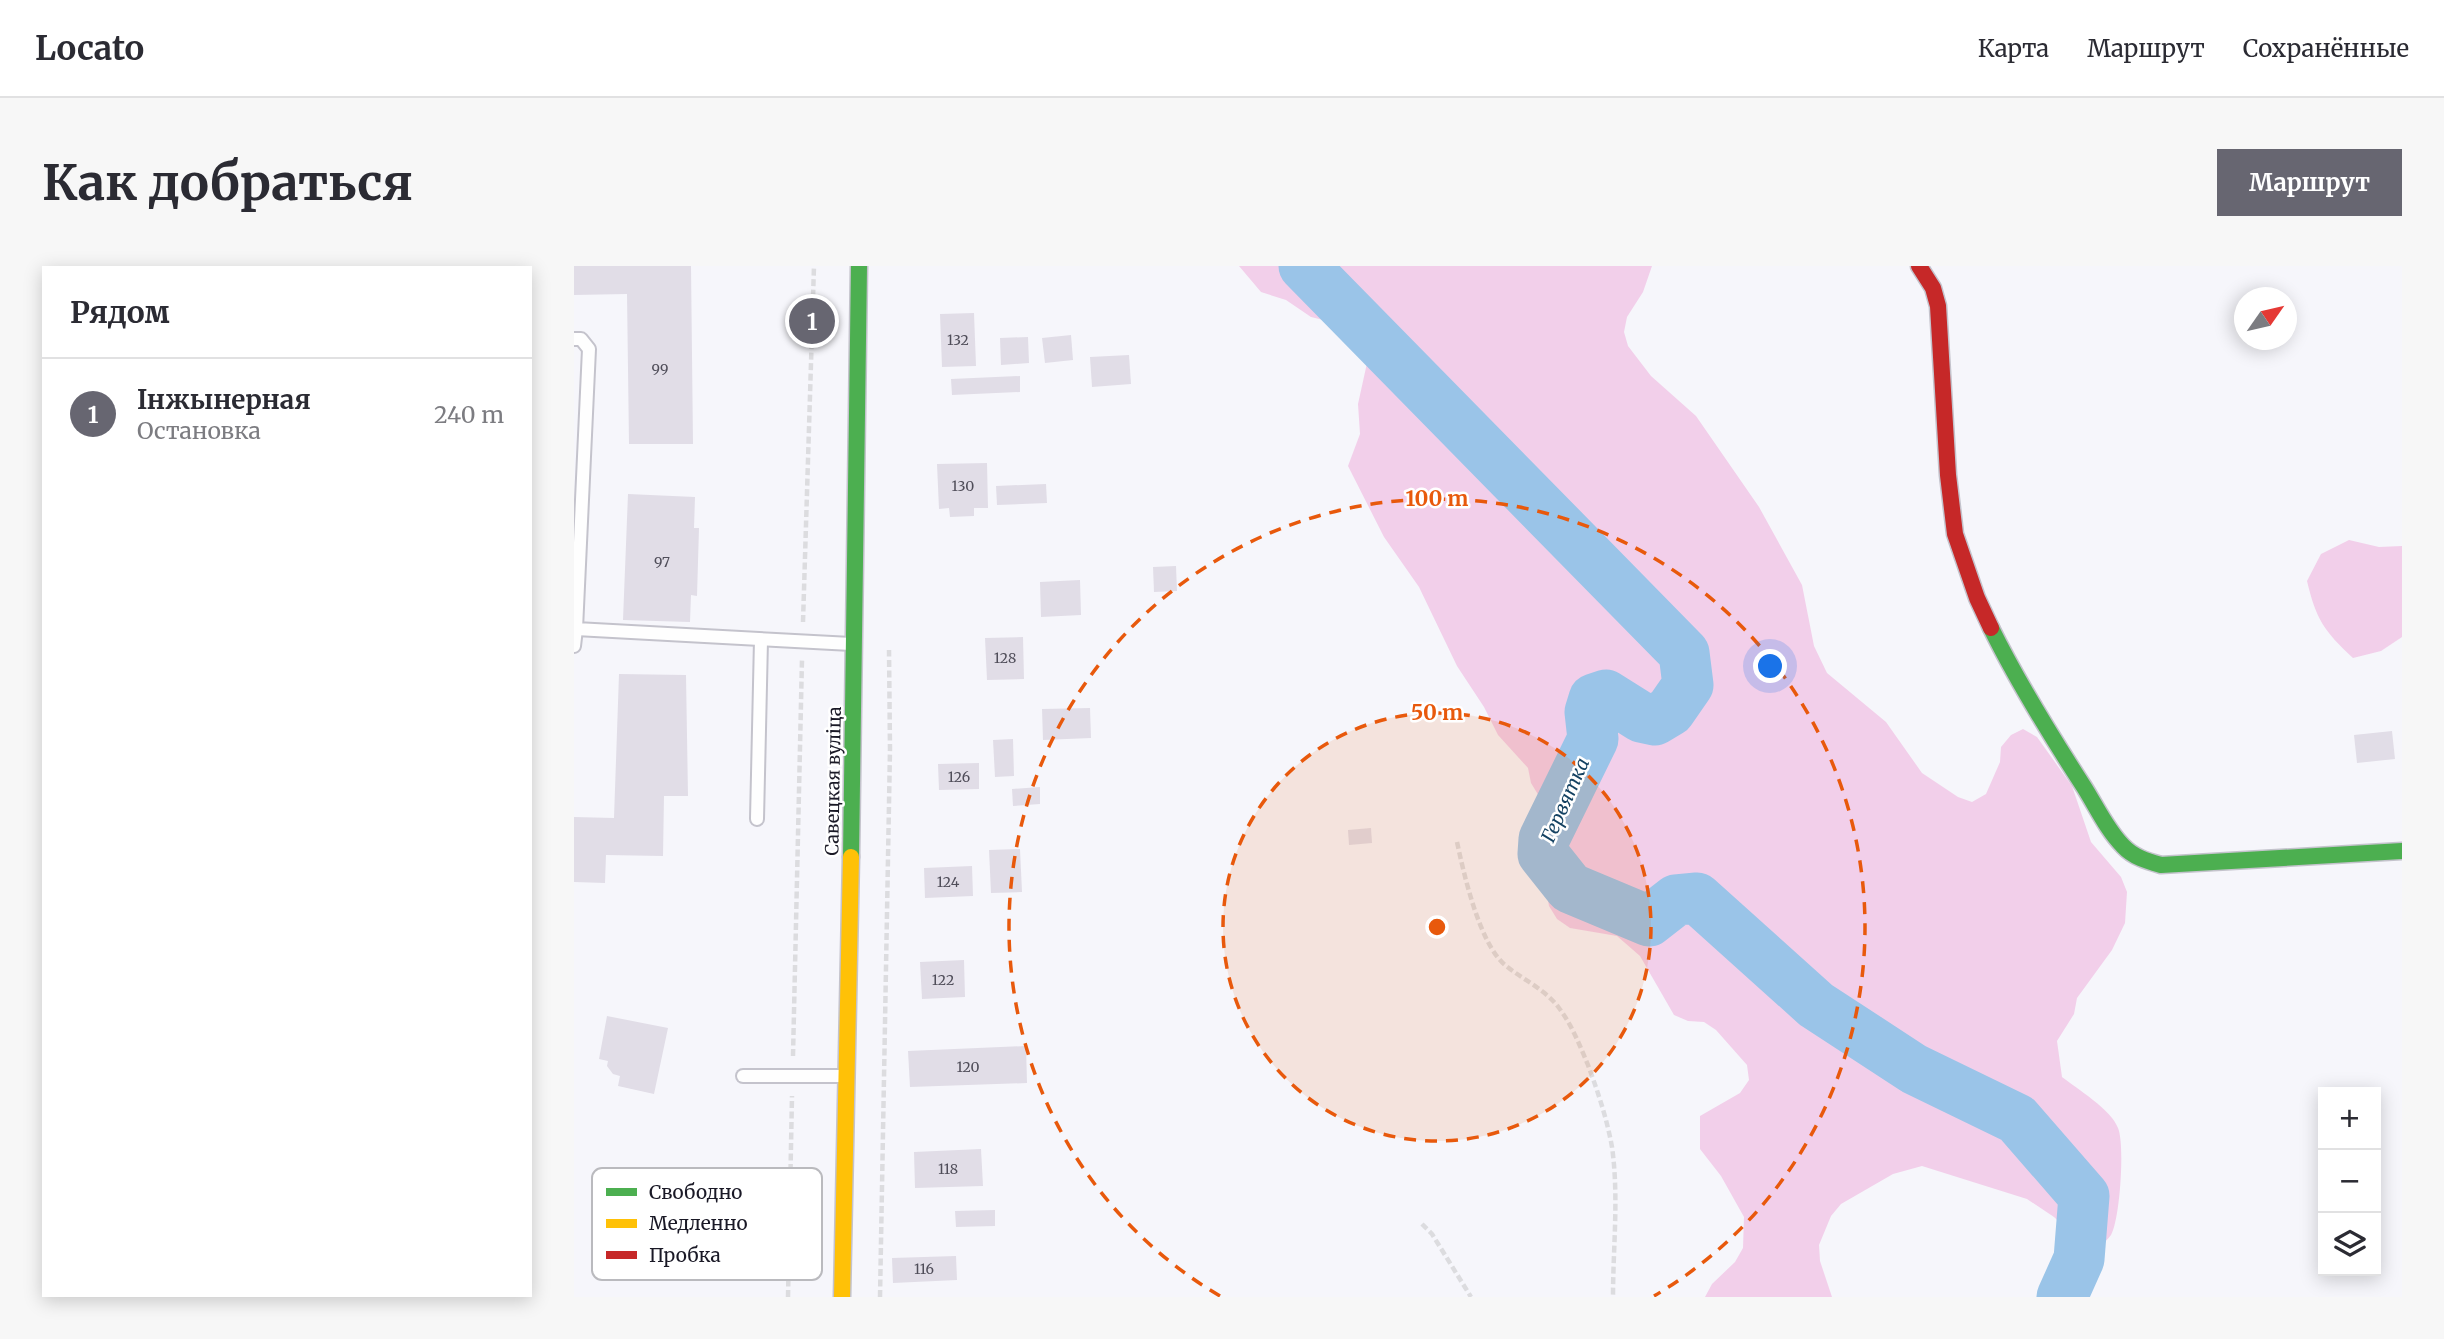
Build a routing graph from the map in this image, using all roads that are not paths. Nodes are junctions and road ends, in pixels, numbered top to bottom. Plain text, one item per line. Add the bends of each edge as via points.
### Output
1 (859, 266) edge
2 (1919, 266) edge
3 (574, 339) edge
4 (576, 629) edge
5 (761, 640) junction
6 (855, 644) junction
7 (574, 646) edge
8 (757, 819) dead end
9 (2402, 851) edge
10 (743, 1076) dead end
11 (847, 1076) junction
12 (842, 1297) edge

1 - 6 main road, Савецкая вуліца
2 - 9 main road via 1938,306 1955,534 1977,598 2006,659 2123,847 2142,860 2161,865
3 - 4 lane via 581,339 589,349
4 - 5 lane
4 - 7 lane
5 - 6 lane
5 - 8 lane
6 - 11 main road, Савецкая вуліца
10 - 11 lane
11 - 12 main road, Савецкая вуліца

